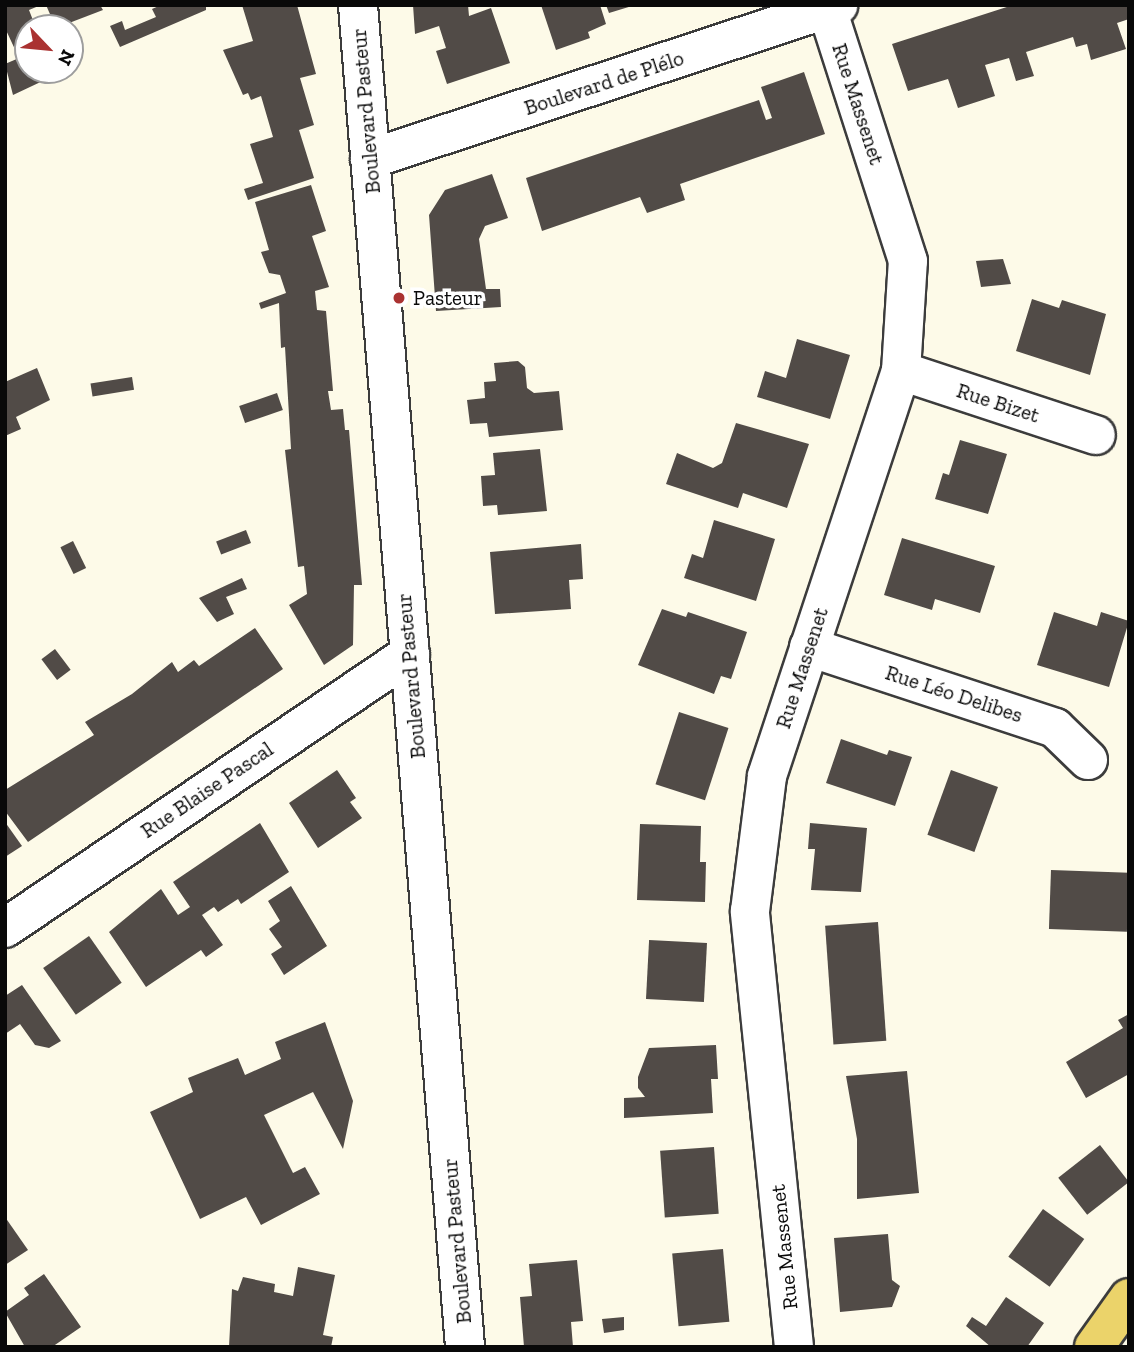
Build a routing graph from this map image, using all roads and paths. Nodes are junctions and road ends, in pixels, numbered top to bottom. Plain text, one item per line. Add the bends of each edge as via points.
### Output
1 (358, 5) edge
2 (833, 7) edge
3 (370, 159) junction
4 (901, 372) junction
5 (1096, 435) dead end
6 (809, 647) junction
7 (410, 654) junction
8 (1088, 760) dead end
9 (5, 928) edge
10 (1129, 1298) edge
11 (465, 1347) edge
12 (794, 1347) edge
13 (1094, 1347) edge

1 - 3 street, Boulevard Pasteur
2 - 3 street, Boulevard de Plélo
2 - 4 street, Rue Massenet via 908,261
3 - 7 street, Boulevard Pasteur
4 - 5 street, Rue Bizet
4 - 6 street, Rue Massenet
6 - 8 street, Rue Léo Delibes via 1055,728
6 - 12 street, Rue Massenet via 767,776 750,911
7 - 9 street, Rue Blaise Pascal
7 - 11 street, Boulevard Pasteur
10 - 13 main road

